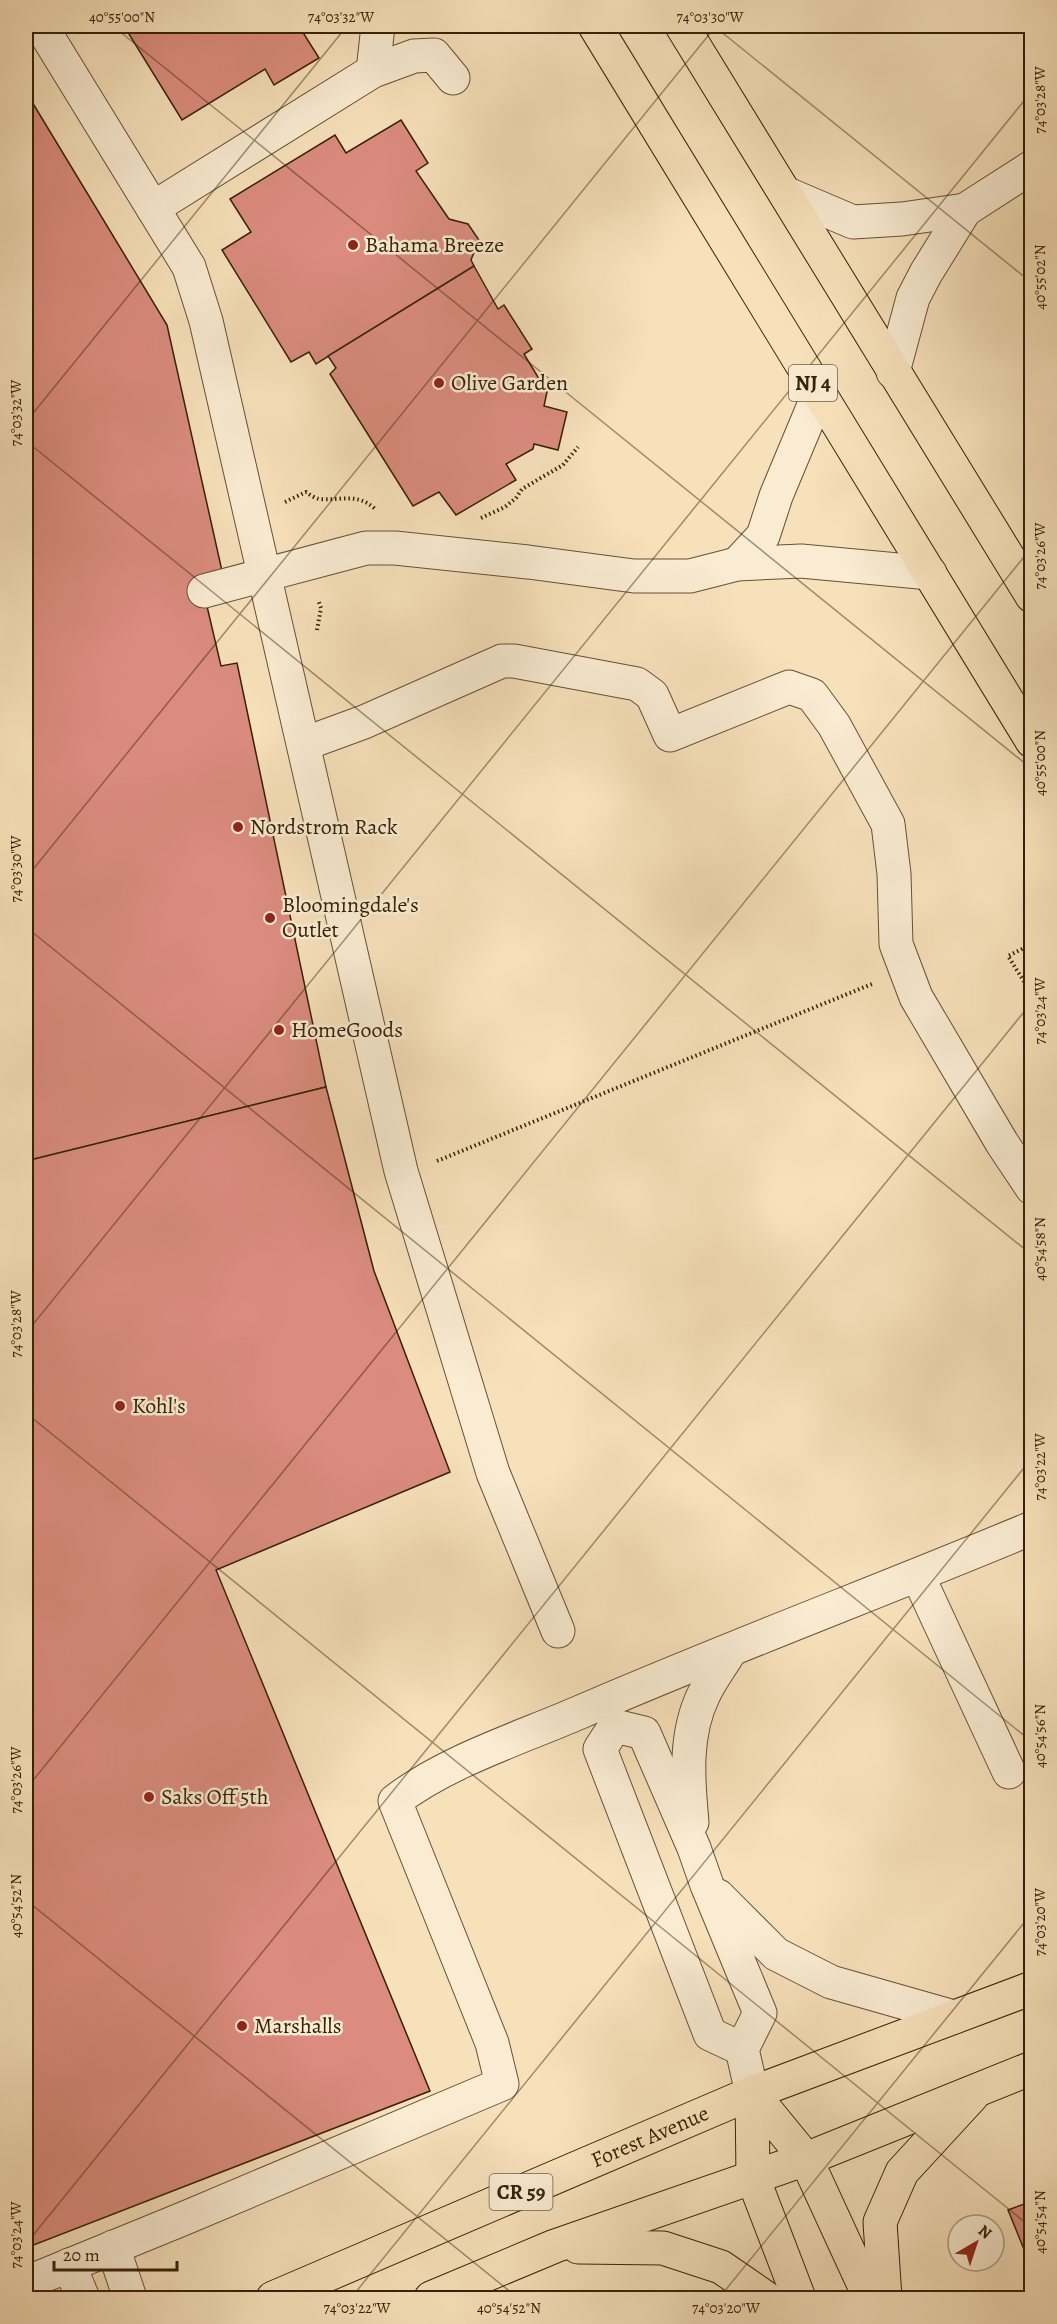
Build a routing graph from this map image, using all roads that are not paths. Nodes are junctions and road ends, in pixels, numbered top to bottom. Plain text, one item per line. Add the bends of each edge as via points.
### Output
1 (41, 26) edge
2 (378, 26) edge
3 (595, 26) edge
4 (682, 26) edge
5 (373, 71) junction
6 (453, 78) dead end
7 (1032, 166) edge
8 (784, 193) junction
9 (153, 208) junction
10 (965, 210) junction
11 (893, 372) junction
12 (819, 393) junction
13 (736, 564) junction
14 (930, 573) junction
15 (265, 576) junction
16 (204, 591) dead end
17 (1032, 596) edge
18 (1032, 741) edge
19 (304, 744) junction
20 (1032, 1188) edge
21 (1032, 1528) edge
22 (918, 1576) junction
23 (558, 1631) dead end
24 (730, 1651) junction
25 (609, 1714) junction
26 (1009, 1772) dead end
27 (694, 1848) junction
28 (707, 1885) junction
29 (1032, 1988) edge
30 (954, 2017) junction
31 (742, 2049) junction
32 (1032, 2068) edge
33 (978, 2090) junction
34 (752, 2093) junction
35 (806, 2159) junction
36 (753, 2178) junction
37 (555, 2246) junction
38 (113, 2247) junction
39 (69, 2265) junction
40 (26, 2283) edge
41 (83, 2298) edge
42 (130, 2298) edge
43 (273, 2298) edge
44 (432, 2298) edge
45 (765, 2298) edge
46 (799, 2298) edge
47 (870, 2298) edge
48 (885, 2298) edge

1 - 9 lane
2 - 5 lane
3 - 12 main road, NJ 4
4 - 8 main road
5 - 6 lane via 414,56 434,55
5 - 9 lane
7 - 10 lane
8 - 10 lane via 853,222
8 - 11 main road
9 - 15 lane via 189,267
10 - 11 lane via 913,298
11 - 17 main road
12 - 13 lane via 763,536
12 - 14 main road, NJ 4
13 - 14 lane via 801,561
13 - 15 lane via 690,576 634,576 395,548 366,548
14 - 18 main road, NJ 4
15 - 16 lane
15 - 19 lane
19 - 20 lane via 502,661 637,684 652,695 670,735 789,687 812,695 834,725 888,824 896,944 921,1005
19 - 23 lane via 401,1171 493,1473
21 - 22 lane
22 - 24 lane
22 - 26 lane
24 - 25 lane
24 - 27 lane via 695,1717 688,1780
25 - 27 lane via 644,1733
25 - 31 lane via 600,1749 710,2034
25 - 38 lane via 459,1763 395,1801 492,2043 502,2084
27 - 28 lane
28 - 30 lane via 776,1954 831,1982
28 - 31 lane via 760,2013
29 - 30 main road, Forest Avenue / CR 59
30 - 34 main road, Forest Avenue / CR 59
31 - 34 lane
32 - 33 main road
33 - 35 main road
33 - 48 main road via 902,2172 880,2222
34 - 35 main road
34 - 36 main road
34 - 43 main road, Forest Avenue / CR 59
35 - 36 main road
35 - 47 main road
36 - 37 main road
36 - 46 main road
37 - 44 main road
37 - 45 main road via 663,2248 721,2267
38 - 39 lane
38 - 42 lane
39 - 40 lane
39 - 41 lane

